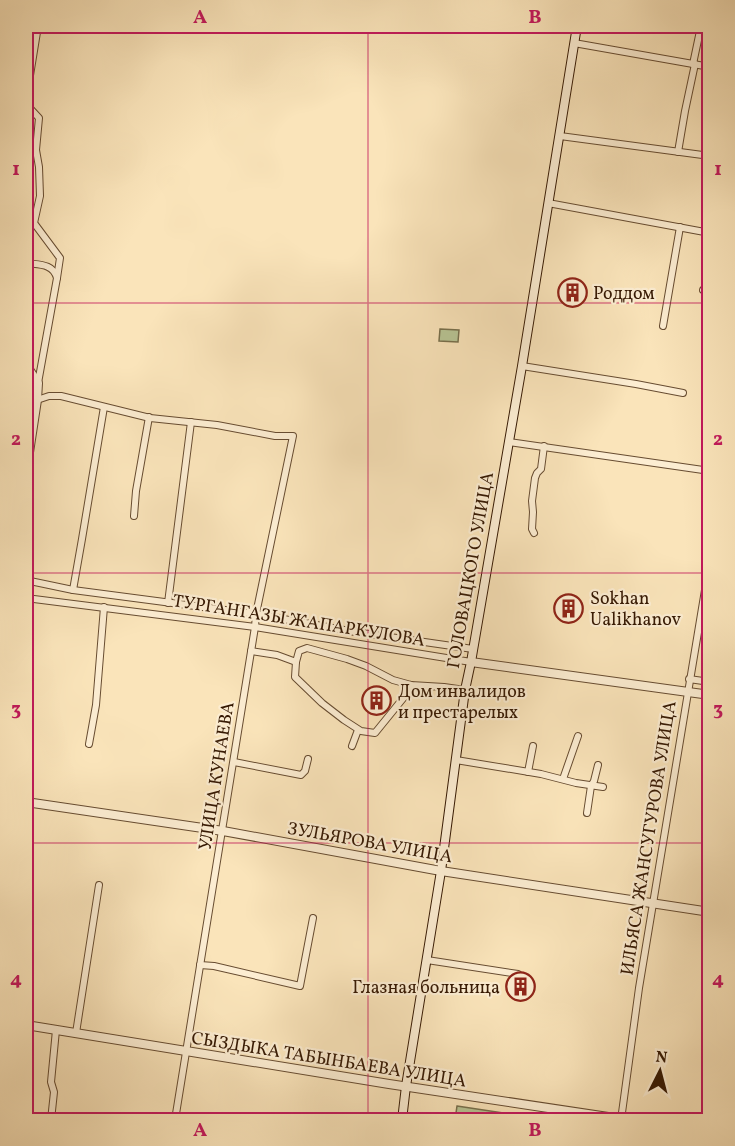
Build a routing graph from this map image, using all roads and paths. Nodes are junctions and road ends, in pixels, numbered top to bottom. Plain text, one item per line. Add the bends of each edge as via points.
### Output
1 (38, 26) edge
2 (577, 26) edge
3 (701, 26) edge
4 (574, 43) junction
5 (694, 64) junction
6 (710, 67) edge
7 (26, 102) edge
8 (560, 136) junction
9 (678, 152) junction
10 (710, 156) edge
11 (548, 203) junction
12 (26, 214) edge
13 (34, 223) junction
14 (680, 227) junction
15 (710, 233) edge
16 (26, 263) edge
17 (57, 278) junction
18 (663, 326) dead end
19 (26, 366) edge
20 (522, 366) junction
21 (38, 383) junction
22 (683, 393) dead end
23 (37, 400) junction
24 (104, 407) junction
25 (149, 417) junction
26 (191, 422) junction
27 (510, 442) junction
28 (544, 446) junction
29 (27, 458) edge
30 (710, 471) edge
31 (26, 495) edge
32 (134, 516) dead end
33 (534, 533) dead end
34 (710, 560) edge
35 (26, 576) edge
36 (73, 590) junction
37 (26, 598) edge
38 (168, 603) junction
39 (104, 607) junction
40 (256, 614) junction
41 (255, 627) junction
42 (473, 648) junction
43 (251, 651) junction
44 (296, 662) junction
45 (471, 662) junction
46 (689, 679) junction
47 (710, 681) edge
48 (411, 685) junction
49 (465, 690) junction
50 (687, 691) junction
51 (710, 695) edge
52 (358, 730) junction
53 (578, 736) dead end
54 (89, 744) dead end
55 (352, 746) dead end
56 (533, 746) dead end
57 (308, 759) dead end
58 (456, 760) junction
59 (234, 762) junction
60 (598, 765) dead end
61 (528, 772) junction
62 (563, 780) junction
63 (591, 786) junction
64 (603, 787) dead end
65 (26, 802) edge
66 (587, 813) dead end
67 (223, 831) junction
68 (441, 871) junction
69 (99, 885) dead end
70 (653, 903) junction
71 (710, 912) edge
72 (313, 918) dead end
73 (427, 960) junction
74 (200, 964) junction
75 (518, 974) dead end
76 (26, 1025) edge
77 (56, 1030) junction
78 (76, 1033) junction
79 (187, 1051) junction
80 (406, 1086) junction
81 (51, 1120) edge
82 (175, 1120) edge
83 (402, 1120) edge
84 (624, 1120) edge

1 - 7 street
2 - 4 main road, ГОЛОВАЦКОГО УЛИЦА
3 - 5 street
4 - 5 street
4 - 8 main road, ГОЛОВАЦКОГО УЛИЦА
5 - 6 street
5 - 9 street
7 - 13 street via 39,118 36,150 40,196
8 - 9 street
8 - 11 main road, ГОЛОВАЦКОГО УЛИЦА
9 - 10 street
11 - 14 street
11 - 20 main road, ГОЛОВАЦКОГО УЛИЦА
12 - 13 street
13 - 17 street via 60,258
14 - 15 street
14 - 18 street
16 - 17 street via 52,268
17 - 21 street
19 - 21 street
20 - 22 street
20 - 27 main road, ГОЛОВАЦКОГО УЛИЦА
21 - 23 street
23 - 24 street via 61,396
23 - 29 street
24 - 25 street
24 - 36 street
25 - 26 street
25 - 32 street
26 - 38 street
26 - 40 street, УЛИЦА КУНАЕВА via 292,436
27 - 28 street
27 - 42 main road, ГОЛОВАЦКОГО УЛИЦА
28 - 30 street
28 - 33 street via 532,501
29 - 31 street
34 - 46 street, ИЛЬЯСА ЖАНСУГУРОВА УЛИЦА
35 - 36 street, ТУРГАНГАЗЫ ЖАПАРКУЛОВА via 30,581
36 - 38 street, ТУРГАНГАЗЫ ЖАПАРКУЛОВА
37 - 39 street, ТУРГАНГАЗЫ ЖАПАРКУЛОВА
38 - 40 street, ТУРГАНГАЗЫ ЖАПАРКУЛОВА
39 - 41 street, ТУРГАНГАЗЫ ЖАПАРКУЛОВА
39 - 54 street
40 - 41 street, УЛИЦА КУНАЕВА
40 - 42 street, ТУРГАНГАЗЫ ЖАПАРКУЛОВА
41 - 43 street, УЛИЦА КУНАЕВА
41 - 45 street, ТУРГАНГАЗЫ ЖАПАРКУЛОВА
42 - 45 main road, ГОЛОВАЦКОГО УЛИЦА
43 - 44 street
43 - 59 street, УЛИЦА КУНАЕВА
44 - 48 street via 299,651 318,650
44 - 52 street via 295,677
45 - 49 main road, ГОЛОВАЦКОГО УЛИЦА
45 - 50 street, ТУРГАНГАЗЫ ЖАПАРКУЛОВА
46 - 47 street
46 - 50 street, ИЛЬЯСА ЖАНСУГУРОВА УЛИЦА
48 - 49 street
48 - 52 street via 375,733
49 - 58 main road, ГОЛОВАЦКОГО УЛИЦА
50 - 51 street, ТУРГАНГАЗЫ ЖАПАРКУЛОВА
50 - 70 street, ИЛЬЯСА ЖАНСУГУРОВА УЛИЦА
52 - 55 street
53 - 62 street
56 - 61 street
57 - 59 street via 301,775
58 - 61 street
58 - 68 main road, ГОЛОВАЦКОГО УЛИЦА
59 - 67 street, УЛИЦА КУНАЕВА
60 - 63 street
61 - 62 street
62 - 63 street
63 - 64 street
63 - 66 street
65 - 67 street, ЗУЛЬЯРОВА УЛИЦА
67 - 68 street, ЗУЛЬЯРОВА УЛИЦА
67 - 74 street, УЛИЦА КУНАЕВА
68 - 70 street, ЗУЛЬЯРОВА УЛИЦА
68 - 73 main road, ГОЛОВАЦКОГО УЛИЦА
69 - 78 street
70 - 71 street, ЗУЛЬЯРОВА УЛИЦА
70 - 84 street, ИЛЬЯСА ЖАНСУГУРОВА УЛИЦА
72 - 74 street via 300,986
73 - 75 street
73 - 80 main road, ГОЛОВАЦКОГО УЛИЦА
74 - 79 street, УЛИЦА КУНАЕВА
76 - 77 street, СЫЗДЫКА ТАБЫНБАЕВА УЛИЦА
77 - 78 street, СЫЗДЫКА ТАБЫНБАЕВА УЛИЦА
77 - 81 street
78 - 79 street, СЫЗДЫКА ТАБЫНБАЕВА УЛИЦА
79 - 80 street, СЫЗДЫКА ТАБЫНБАЕВА УЛИЦА
79 - 82 street, УЛИЦА КУНАЕВА
80 - 83 main road, ГОЛОВАЦКОГО УЛИЦА
80 - 84 street, СЫЗДЫКА ТАБЫНБАЕВА УЛИЦА

